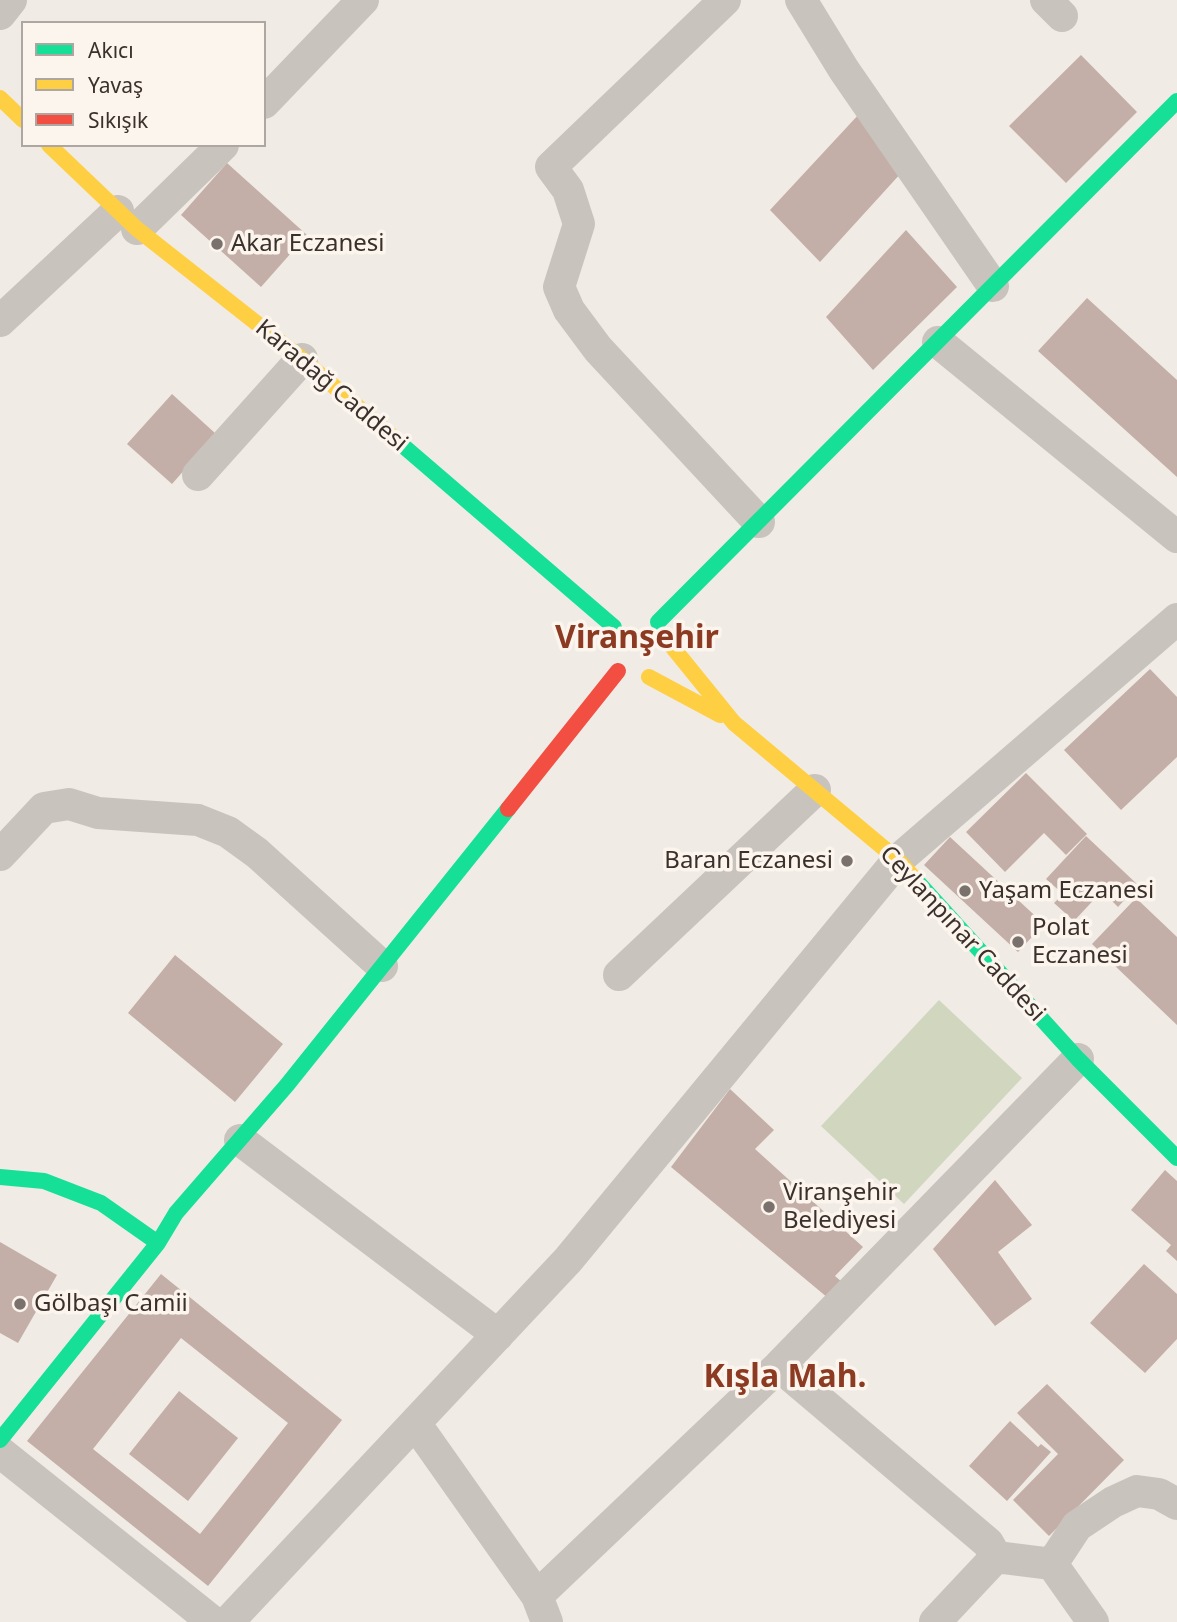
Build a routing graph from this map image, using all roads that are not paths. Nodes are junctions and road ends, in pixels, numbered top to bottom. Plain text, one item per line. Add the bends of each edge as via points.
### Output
1 (11, 0) edge
2 (363, 0) edge
3 (725, 0) edge
4 (801, 0) edge
5 (0, 14) edge
6 (0, 98) edge
7 (266, 101) edge
8 (1172, 115) edge
9 (21, 118) edge
10 (51, 147) edge
11 (220, 147) edge
12 (128, 220) junction
13 (993, 286) junction
14 (0, 321) edge
15 (937, 342) junction
16 (302, 359) junction
17 (198, 475) dead end
18 (759, 522) junction
19 (1177, 537) edge
20 (1177, 619) edge
21 (658, 622) junction
22 (614, 627) junction
23 (670, 644) junction
24 (618, 671) junction
25 (649, 677) junction
26 (734, 723) junction
27 (815, 790) junction
28 (0, 855) edge
29 (898, 860) junction
30 (382, 966) junction
31 (619, 975) dead end
32 (1078, 1059) junction
33 (240, 1140) junction
34 (1177, 1158) edge
35 (0, 1177) edge
36 (158, 1243) junction
37 (498, 1335) junction
38 (779, 1366) junction
39 (415, 1423) junction
40 (0, 1440) edge
41 (0, 1452) edge
42 (1177, 1504) edge
43 (996, 1557) junction
44 (1052, 1564) junction
45 (541, 1614) edge
46 (213, 1622) edge
47 (228, 1622) edge
48 (935, 1622) edge
49 (1093, 1622) edge

1 - 5 street
2 - 7 street
3 - 18 street via 551,167 568,190 579,224 559,287 569,310 598,349
4 - 13 street
6 - 9 street
8 - 13 street
10 - 12 street, Karadağ Caddesi
11 - 12 street
12 - 14 street
12 - 16 street, Karadağ Caddesi
13 - 15 street
15 - 18 street
15 - 19 street
16 - 17 street
16 - 22 street, Karadağ Caddesi
18 - 21 street
20 - 29 street
21 - 22 street via 635,616
21 - 23 street
22 - 24 street via 607,650
23 - 25 street via 665,664
23 - 26 street
24 - 25 street via 628,677
24 - 30 street
25 - 26 street
26 - 27 street, Ceylanpınar Caddesi
27 - 29 street, Ceylanpınar Caddesi
27 - 31 street
28 - 30 street via 44,808 69,804 98,813 198,820 228,832 257,853
29 - 32 street, Ceylanpınar Caddesi
29 - 37 street via 568,1260
30 - 33 street
32 - 34 street, Ceylanpınar Caddesi
32 - 38 street
33 - 36 street via 176,1213
33 - 37 street
35 - 36 street via 44,1181 102,1203
36 - 40 street
37 - 39 street
38 - 43 street via 988,1543
38 - 45 street
39 - 45 street
39 - 47 street
41 - 46 street
42 - 44 street via 1159,1494 1137,1491 1113,1502 1077,1526
43 - 44 street
43 - 48 street
44 - 49 street

